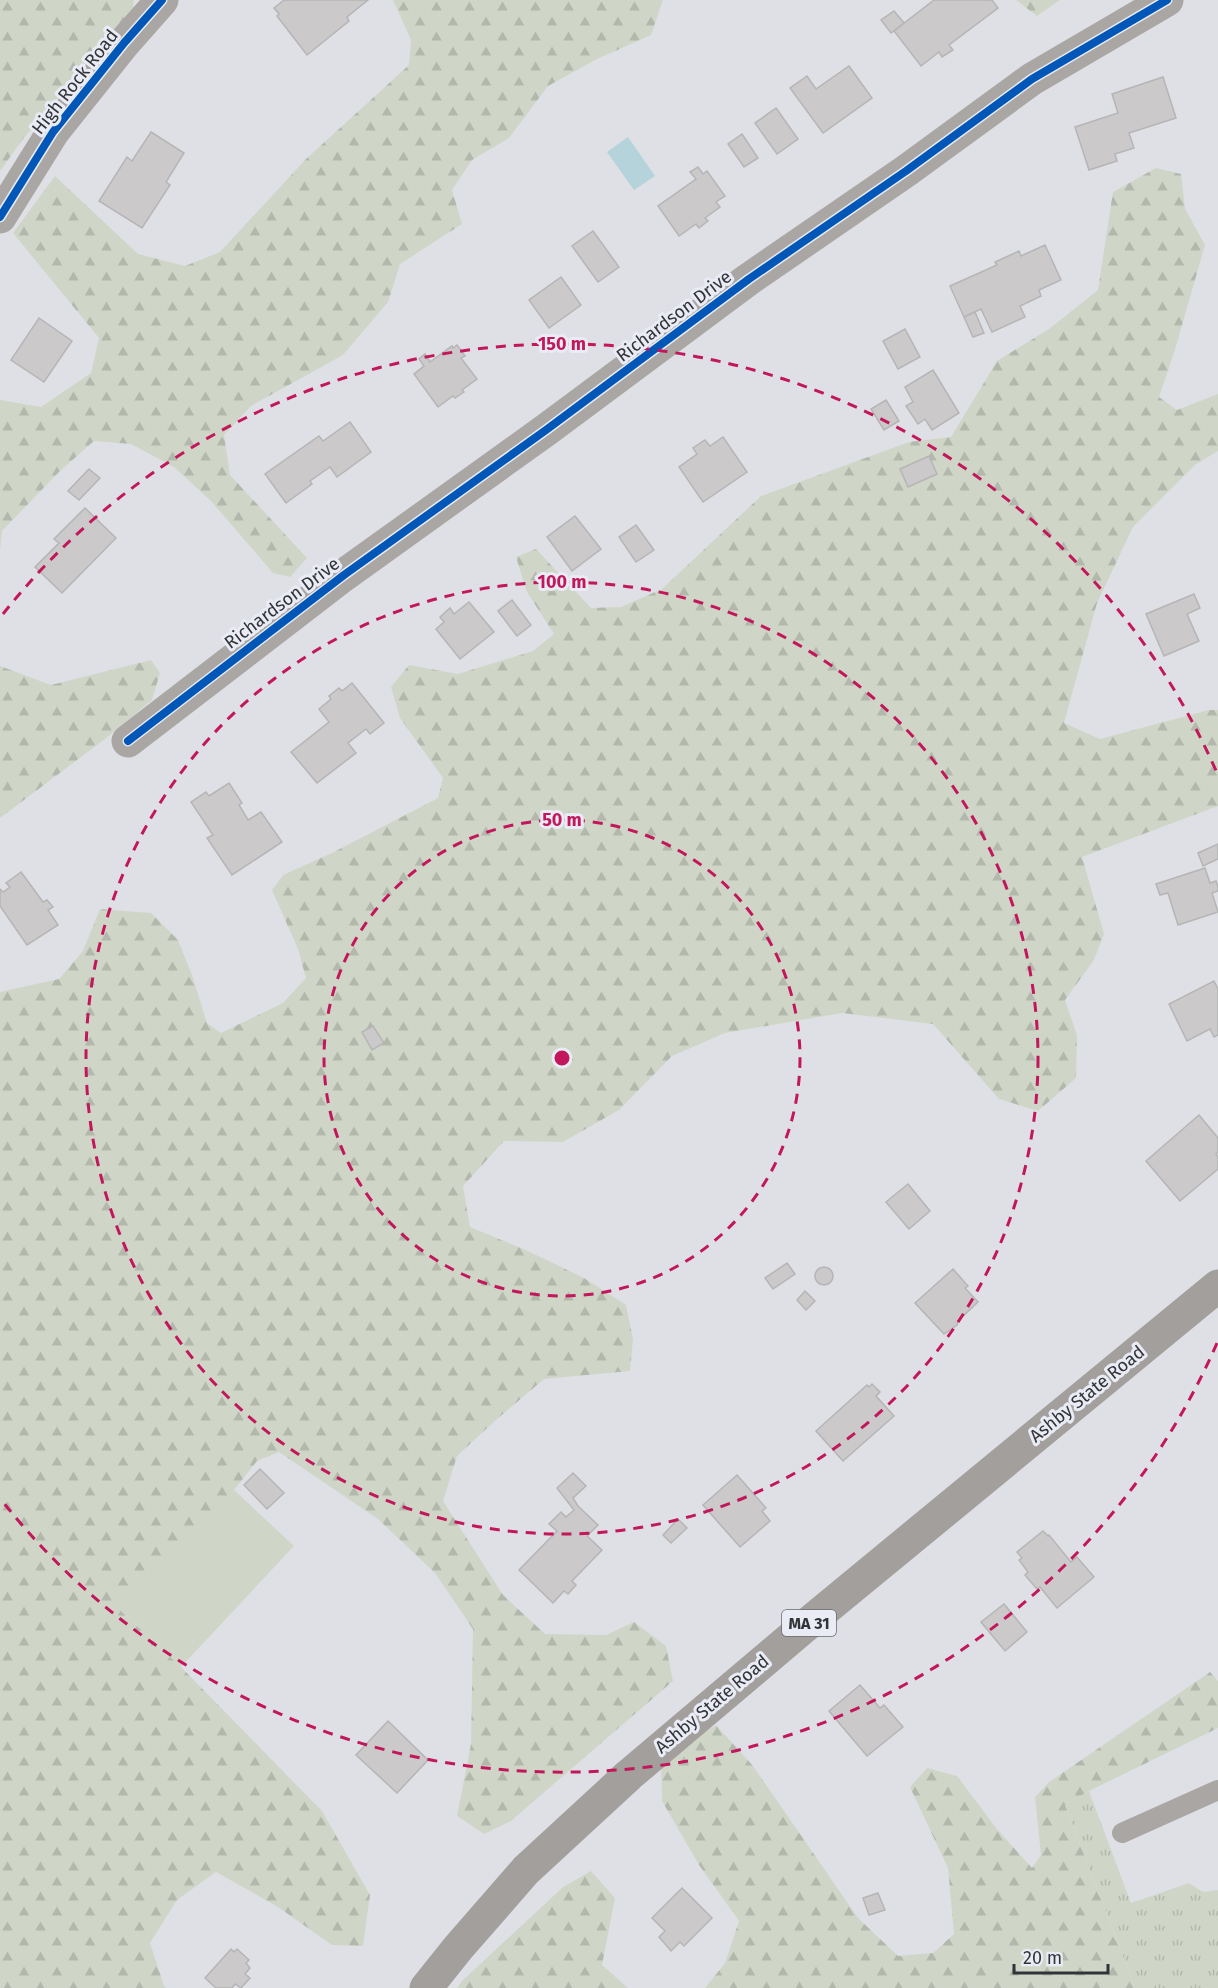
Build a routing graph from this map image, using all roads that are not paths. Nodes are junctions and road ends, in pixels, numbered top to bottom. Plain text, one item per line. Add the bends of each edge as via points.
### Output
1 (162, 0) edge
2 (1167, 0) edge
3 (0, 217) edge
4 (128, 741) dead end
5 (1218, 1286) edge
6 (1218, 1790) edge
7 (1122, 1833) dead end
8 (426, 1988) edge

1 - 3 street, High Rock Road via 53,132
2 - 4 street, Richardson Drive via 1032,79 749,279 344,575
5 - 8 main road, Ashby State Road / MA 31 via 629,1775 526,1870
6 - 7 lane

